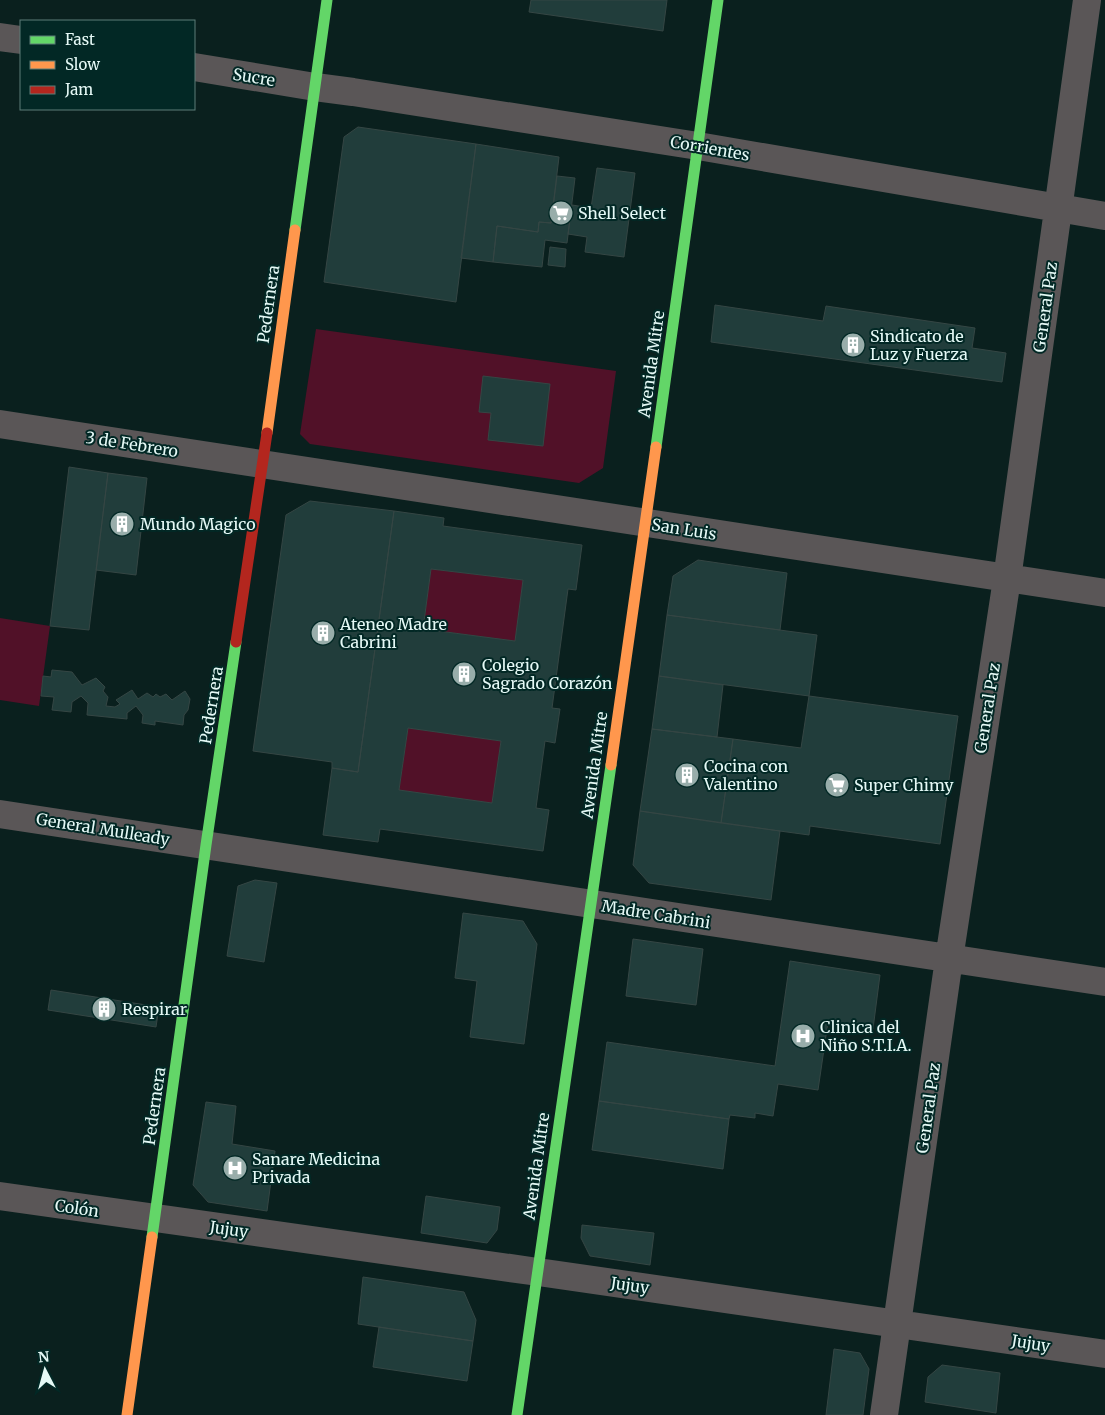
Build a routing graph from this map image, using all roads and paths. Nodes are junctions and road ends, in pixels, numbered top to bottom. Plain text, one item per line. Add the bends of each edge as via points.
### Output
1 (327, 0) edge
2 (718, 0) edge
3 (1087, 0) edge
4 (0, 37) edge
5 (20, 40) edge
6 (195, 67) edge
7 (315, 87) junction
8 (698, 146) junction
9 (1058, 208) junction
10 (1105, 216) edge
11 (0, 424) edge
12 (263, 464) junction
13 (646, 523) junction
14 (1006, 579) junction
15 (1105, 593) edge
16 (0, 814) edge
17 (206, 845) junction
18 (590, 904) junction
19 (949, 959) junction
20 (1105, 982) edge
21 (0, 1196) edge
22 (155, 1219) junction
23 (538, 1272) junction
24 (897, 1323) junction
25 (1105, 1354) edge
26 (126, 1415) edge
27 (517, 1415) edge
28 (884, 1415) edge

1 - 7 street, Pedernera
2 - 8 street, Avenida Mitre
3 - 9 street, General Paz
4 - 5 street
6 - 7 street, Sucre
7 - 8 street, Corrientes
7 - 12 street, Pedernera
8 - 9 street, Corrientes
8 - 13 street, Avenida Mitre
9 - 10 street, Corrientes
9 - 14 street, General Paz
11 - 12 street, 3 de Febrero
12 - 13 street, San Luis
12 - 17 street, Pedernera
13 - 14 street, San Luis
13 - 18 street, Avenida Mitre
14 - 15 street, San Luis
14 - 19 street, General Paz
16 - 17 street, General Mulleady
17 - 18 street, Madre Cabrini
17 - 22 street, Pedernera
18 - 19 street, Madre Cabrini
18 - 23 street, Avenida Mitre
19 - 20 street, Madre Cabrini
19 - 24 street, General Paz
21 - 22 street, Colón
22 - 23 street, Jujuy
22 - 26 street, Pedernera
23 - 24 street, Jujuy
23 - 27 street, Avenida Mitre
24 - 25 street, Jujuy
24 - 28 street, General Paz

